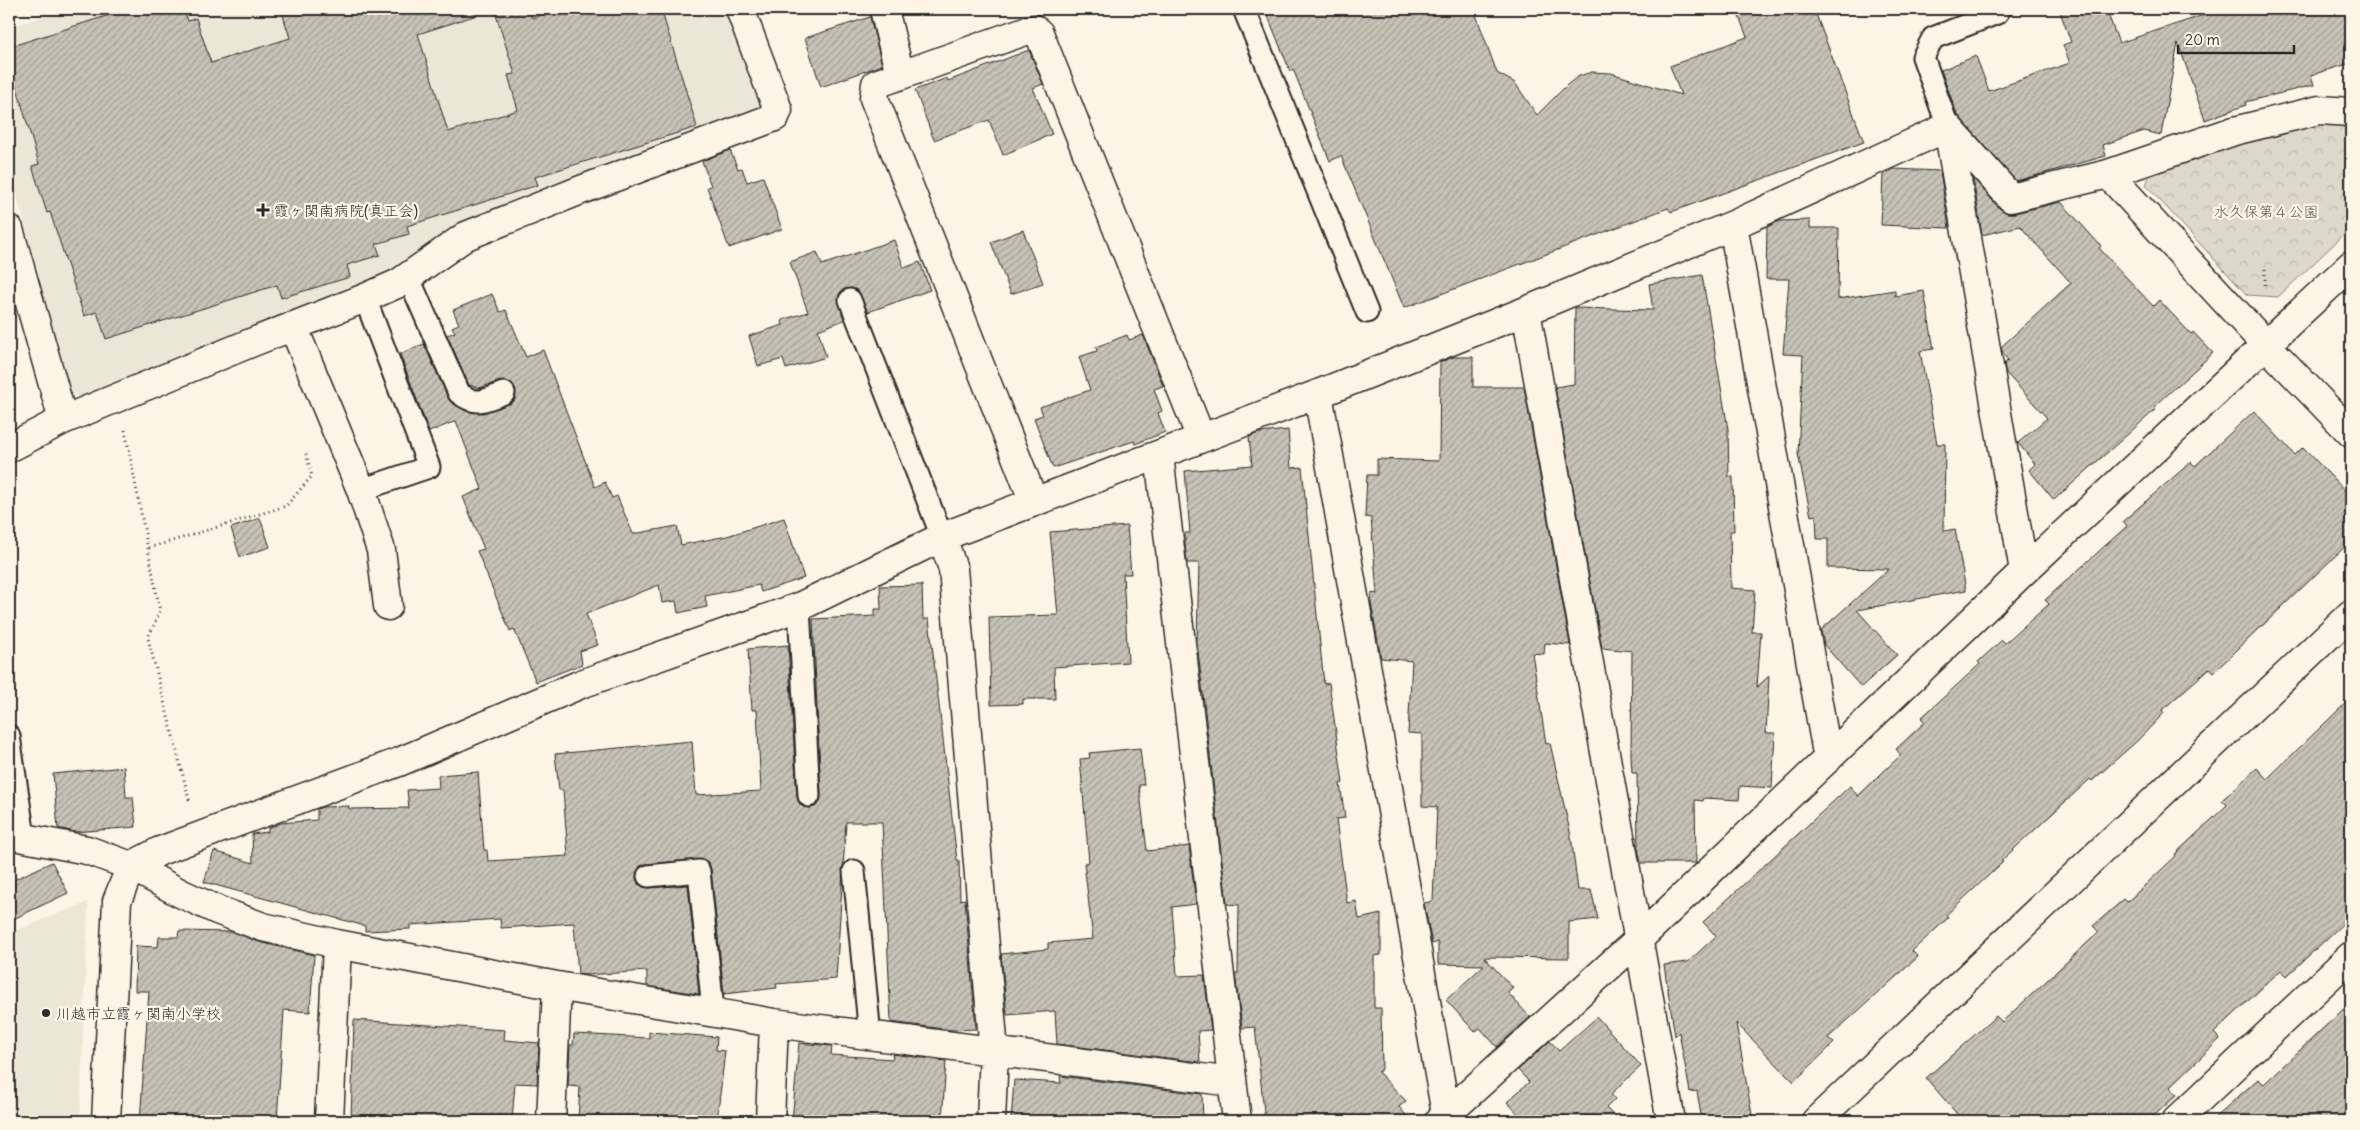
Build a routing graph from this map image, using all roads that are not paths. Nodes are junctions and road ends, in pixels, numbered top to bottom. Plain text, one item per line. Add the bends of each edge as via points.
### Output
1 (740, 9) edge
2 (884, 9) edge
3 (1244, 9) edge
4 (2000, 9) edge
5 (900, 75) junction
6 (2351, 112) edge
7 (1948, 127) junction
8 (2108, 174) junction
9 (1733, 225) junction
10 (9, 229) edge
11 (2351, 265) edge
12 (408, 276) junction
13 (366, 298) junction
14 (850, 300) dead end
15 (1526, 311) junction
16 (1367, 312) dead end
17 (293, 326) junction
18 (2266, 345) junction
19 (504, 393) dead end
20 (1318, 394) junction
21 (63, 420) junction
22 (2351, 433) edge
23 (1200, 438) junction
24 (9, 448) edge
25 (1159, 455) junction
26 (361, 490) junction
27 (1034, 502) junction
28 (942, 537) junction
29 (2024, 571) junction
30 (388, 606) dead end
31 (799, 607) junction
32 (2351, 614) edge
33 (9, 736) edge
34 (1828, 759) junction
35 (809, 796) dead end
36 (16, 836) edge
37 (131, 866) junction
38 (854, 870) dead end
39 (648, 876) dead end
40 (1639, 939) junction
41 (336, 944) junction
42 (2351, 956) edge
43 (557, 986) junction
44 (713, 1012) junction
45 (774, 1023) junction
46 (870, 1036) junction
47 (994, 1052) junction
48 (1232, 1082) junction
49 (1442, 1118) edge
50 (106, 1121) edge
51 (329, 1121) edge
52 (551, 1121) edge
53 (770, 1121) edge
54 (991, 1121) edge
55 (1237, 1121) edge
56 (1671, 1121) edge
57 (1816, 1121) edge
58 (2176, 1121) edge

1 - 12 street via 778,110 775,117 466,236
2 - 5 street
3 - 16 lane
4 - 7 lane via 1933,38 1923,56
5 - 23 street via 1028,30 1034,29 1039,33
5 - 27 street via 876,84 874,98
6 - 8 street via 2319,110 2234,131
7 - 8 street via 2011,198
7 - 9 street
7 - 29 street
8 - 18 street
9 - 15 street
9 - 34 street
10 - 21 street
11 - 18 street
12 - 13 street
12 - 19 lane via 459,393 469,401 478,402
13 - 17 street
13 - 26 lane via 428,467
14 - 28 lane
15 - 20 street
15 - 40 street
17 - 21 street
17 - 26 street
18 - 22 street
18 - 29 street
20 - 23 street
20 - 49 street
21 - 24 street
23 - 25 street
25 - 27 street
25 - 48 street
26 - 30 street via 381,550
27 - 28 street
28 - 31 street
28 - 47 street via 952,568
29 - 34 street
31 - 35 lane
31 - 37 street via 581,684 399,762 160,851
32 - 57 street
33 - 36 lane
34 - 40 street
36 - 37 street via 87,850
37 - 41 street via 226,914 263,927
37 - 50 street via 117,900
38 - 46 lane
39 - 44 lane via 699,871
40 - 49 street
40 - 56 street
41 - 43 street
41 - 51 street
42 - 58 street
43 - 44 street
43 - 52 street
44 - 45 street
45 - 46 street
45 - 53 street
46 - 47 street
47 - 48 street
47 - 54 street
48 - 55 street

